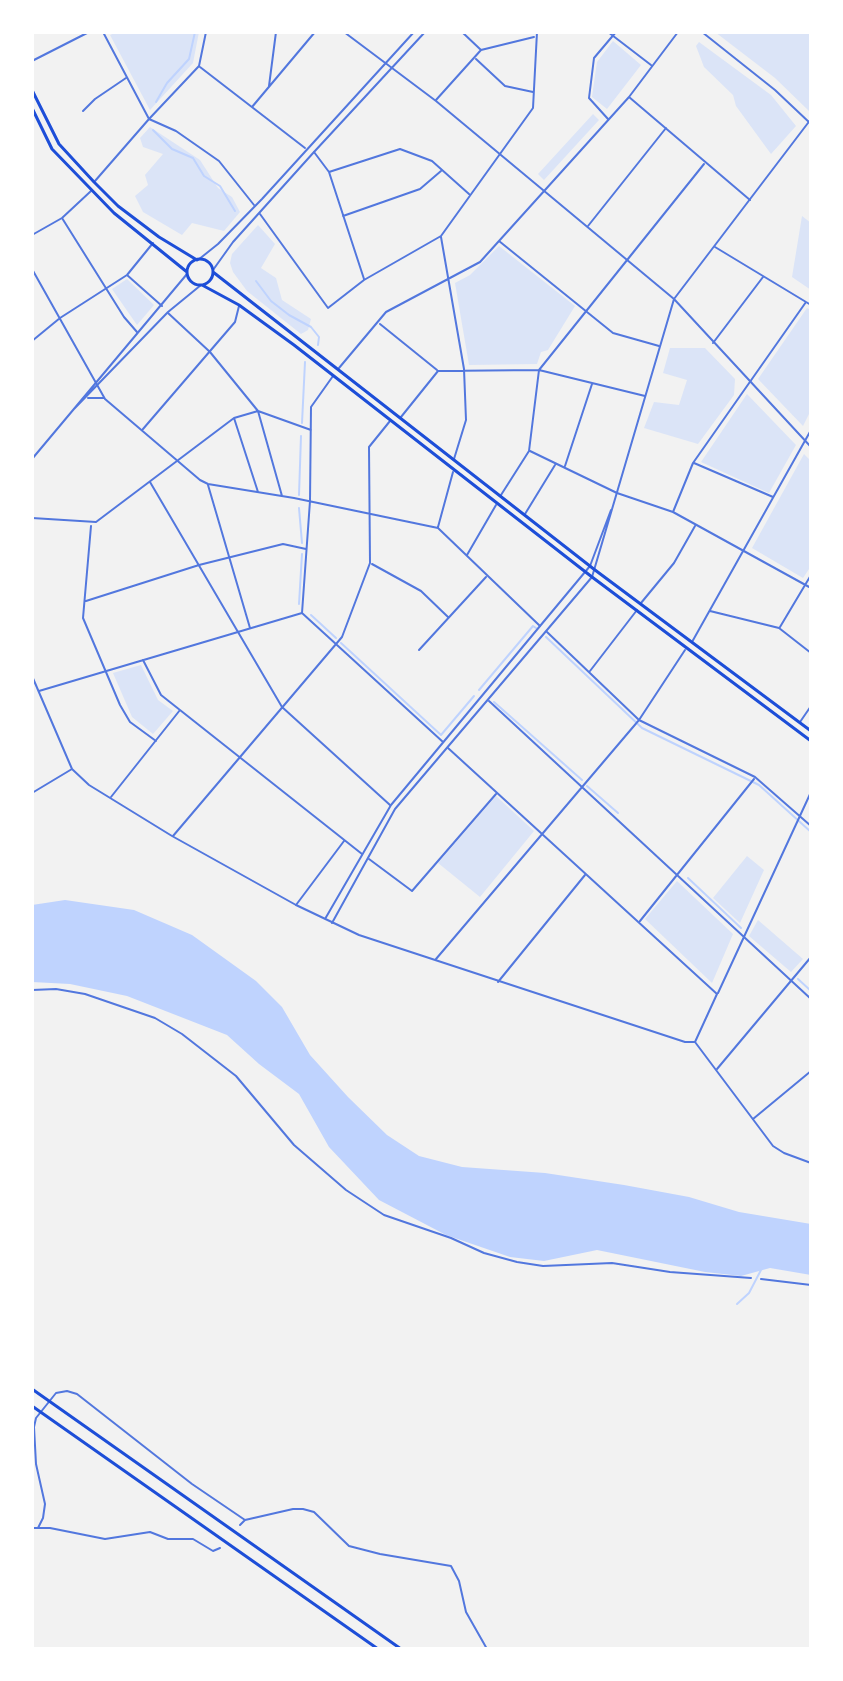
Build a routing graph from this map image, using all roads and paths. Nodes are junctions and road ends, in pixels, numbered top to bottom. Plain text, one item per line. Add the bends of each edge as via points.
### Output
1 (89, 32) edge
2 (103, 32) edge
3 (206, 32) edge
4 (276, 32) edge
5 (315, 32) edge
6 (344, 32) edge
7 (414, 32) edge
8 (425, 32) edge
9 (462, 32) edge
10 (537, 32) edge
11 (608, 32) edge
12 (616, 32) edge
13 (678, 32) edge
14 (702, 32) edge
15 (613, 36) junction
16 (535, 37) junction
17 (481, 50) junction
18 (475, 58) junction
19 (32, 61) edge
20 (386, 63) junction
21 (199, 66) junction
22 (652, 66) junction
23 (393, 67) junction
24 (127, 77) junction
25 (269, 88) junction
26 (32, 90) edge
27 (534, 92) junction
28 (629, 97) junction
29 (436, 101) junction
30 (252, 107) junction
31 (32, 108) edge
32 (83, 111) dead end
33 (149, 119) junction
34 (608, 120) junction
35 (38, 121) junction
36 (810, 122) edge
37 (32, 124) edge
38 (666, 128) junction
39 (306, 149) junction
40 (314, 152) junction
41 (499, 153) junction
42 (705, 163) junction
43 (442, 171) junction
44 (329, 172) junction
45 (94, 182) junction
46 (91, 191) junction
47 (545, 191) junction
48 (470, 194) junction
49 (750, 200) junction
50 (255, 206) junction
51 (259, 213) junction
52 (342, 216) junction
53 (62, 218) junction
54 (587, 227) junction
55 (32, 235) edge
56 (441, 236) junction
57 (499, 241) junction
58 (153, 243) junction
59 (714, 247) junction
60 (198, 260) junction
61 (627, 261) junction
62 (32, 271) edge
63 (213, 271) junction
64 (187, 273) junction
65 (127, 275) junction
66 (763, 277) junction
67 (364, 280) junction
68 (448, 281) junction
69 (202, 285) junction
70 (107, 287) junction
71 (674, 299) junction
72 (806, 302) junction
73 (239, 305) junction
74 (811, 305) edge
75 (162, 306) junction
76 (587, 311) junction
77 (168, 312) junction
78 (60, 318) junction
79 (378, 322) junction
80 (138, 333) junction
81 (32, 341) edge
82 (713, 343) junction
83 (660, 346) junction
84 (210, 352) junction
85 (338, 369) junction
86 (464, 369) junction
87 (539, 370) junction
88 (438, 371) junction
89 (333, 375) junction
90 (96, 381) junction
91 (750, 383) junction
92 (592, 384) junction
93 (99, 387) junction
94 (645, 396) junction
95 (88, 398) junction
96 (105, 399) junction
97 (258, 411) junction
98 (69, 414) junction
99 (234, 418) junction
100 (400, 418) junction
101 (391, 420) junction
102 (142, 430) junction
103 (811, 430) edge
104 (312, 431) junction
105 (806, 441) junction
106 (811, 447) edge
107 (529, 451) junction
108 (32, 459) edge
109 (176, 460) junction
110 (454, 460) junction
111 (693, 463) junction
112 (555, 464) junction
113 (565, 467) junction
114 (454, 470) junction
115 (150, 482) junction
116 (208, 484) junction
117 (259, 493) junction
118 (617, 493) junction
119 (500, 496) junction
120 (283, 497) junction
121 (773, 498) junction
122 (310, 501) junction
123 (498, 502) junction
124 (613, 505) junction
125 (673, 512) junction
126 (369, 514) junction
127 (524, 514) junction
128 (32, 518) edge
129 (91, 524) junction
130 (696, 524) junction
131 (438, 528) junction
132 (307, 549) junction
133 (744, 550) junction
134 (466, 556) junction
135 (229, 557) junction
136 (370, 563) junction
137 (199, 565) junction
138 (590, 566) junction
139 (595, 570) junction
140 (585, 571) junction
141 (487, 575) junction
142 (811, 575) edge
143 (592, 577) junction
144 (805, 585) junction
145 (811, 588) edge
146 (85, 601) junction
147 (640, 604) junction
148 (637, 610) junction
149 (709, 610) junction
150 (302, 613) junction
151 (449, 618) junction
152 (541, 626) junction
153 (250, 628) junction
154 (779, 628) junction
155 (238, 631) junction
156 (546, 631) junction
157 (692, 642) junction
158 (337, 643) junction
159 (686, 647) junction
160 (419, 650) dead end
161 (811, 653) edge
162 (142, 659) junction
163 (104, 671) junction
164 (589, 672) junction
165 (32, 676) edge
166 (38, 691) junction
167 (487, 700) junction
168 (811, 706) edge
169 (282, 707) junction
170 (180, 710) junction
171 (639, 720) junction
172 (799, 722) junction
173 (811, 731) edge
174 (156, 741) junction
175 (811, 741) edge
176 (444, 742) junction
177 (447, 747) junction
178 (240, 756) junction
179 (72, 769) junction
180 (755, 777) junction
181 (581, 788) junction
182 (811, 792) edge
183 (32, 793) edge
184 (496, 793) junction
185 (111, 797) junction
186 (391, 805) junction
187 (395, 809) junction
188 (798, 816) junction
189 (811, 826) edge
190 (542, 835) junction
191 (172, 836) junction
192 (344, 840) junction
193 (362, 854) junction
194 (367, 858) junction
195 (586, 874) junction
196 (677, 875) junction
197 (296, 905) junction
198 (325, 920) junction
199 (639, 922) junction
200 (332, 923) junction
201 (742, 937) junction
202 (811, 957) edge
203 (436, 960) junction
204 (791, 980) junction
205 (498, 982) junction
206 (32, 990) edge
207 (717, 994) junction
208 (811, 999) edge
209 (695, 1042) junction
210 (716, 1070) junction
211 (811, 1071) edge
212 (752, 1120) junction
213 (811, 1163) edge
214 (751, 1278) dead end
215 (761, 1279) dead end
216 (811, 1285) edge
217 (32, 1389) edge
218 (33, 1406) edge
219 (245, 1520) junction
220 (240, 1525) dead end
221 (32, 1528) edge
222 (38, 1528) junction
223 (220, 1548) dead end
224 (378, 1649) edge
225 (401, 1649) edge
226 (487, 1649) edge

1 - 19 street
2 - 24 street
3 - 21 street
4 - 25 street
5 - 25 street
6 - 20 street
7 - 20 street
8 - 23 street
9 - 17 street
10 - 16 street
11 - 15 street
12 - 15 street
13 - 22 street
14 - 36 street
15 - 22 street
15 - 34 street via 594,58 589,98
16 - 17 street
16 - 27 street
17 - 18 street
18 - 27 street via 505,86
18 - 29 street
20 - 23 street
20 - 39 street
21 - 30 street
21 - 33 street
22 - 28 street
23 - 29 street
23 - 40 street
24 - 32 street
24 - 33 street
25 - 30 street
26 - 45 main road via 59,144
27 - 41 street via 533,108
28 - 34 street
28 - 38 street
29 - 41 street
30 - 39 street
31 - 35 main road
33 - 45 street
33 - 50 street via 219,161
34 - 47 street
35 - 37 street
35 - 46 main road via 52,149
36 - 49 street
38 - 42 street
38 - 54 street
39 - 50 street
40 - 44 street
40 - 51 street
41 - 47 street
41 - 48 street
42 - 49 street
42 - 61 street
43 - 44 street via 432,161 400,149
43 - 48 street
43 - 52 street via 420,189
44 - 52 street
45 - 60 main road via 159,237
46 - 53 street
46 - 58 main road
47 - 54 street
47 - 57 street
48 - 56 street
49 - 59 street
50 - 60 street
51 - 63 street
51 - 67 street via 328,308
52 - 67 street
53 - 55 street
53 - 70 street
54 - 61 street
56 - 67 street
56 - 68 street
57 - 68 street via 480,262
57 - 76 street
58 - 64 main road
58 - 65 street
59 - 66 street
59 - 71 street
60 - 63 main road via 209,263
60 - 64 main road
61 - 71 street
61 - 76 street
62 - 78 street
63 - 69 main road
63 - 85 main road
64 - 69 main road via 193,283
64 - 75 street
65 - 70 street
65 - 75 street
66 - 72 street
66 - 82 street
68 - 79 street via 386,312
68 - 86 street
69 - 73 main road
69 - 77 street
70 - 78 street
70 - 80 street
71 - 82 street
71 - 83 street
72 - 74 street
72 - 91 street
73 - 84 street via 235,322
73 - 89 main road
75 - 80 street
76 - 83 street via 613,333
76 - 87 street
77 - 84 street
77 - 93 street
78 - 81 street
78 - 90 street
79 - 85 street
79 - 88 street
80 - 90 street
82 - 91 street
83 - 94 street
84 - 97 street
84 - 102 street
85 - 100 main road
86 - 87 street
86 - 88 street
86 - 110 street via 466,420
87 - 92 street
87 - 107 street
88 - 100 street
89 - 101 main road
89 - 104 street via 311,407
90 - 93 street
90 - 98 street
91 - 105 street
91 - 111 street
92 - 94 street
92 - 113 street
93 - 95 street
93 - 96 street
94 - 118 street
95 - 96 street
95 - 98 street
96 - 102 street
97 - 99 street
97 - 104 street
97 - 120 street
98 - 108 street
99 - 109 street
99 - 117 street
100 - 110 main road
101 - 114 main road
101 - 126 street via 369,447
102 - 109 street
103 - 105 street
104 - 122 street
105 - 106 street
105 - 121 street
107 - 112 street
107 - 119 street
109 - 115 street
109 - 116 street
110 - 119 main road
111 - 121 street
111 - 125 street
112 - 113 street
112 - 127 street
113 - 118 street
114 - 123 main road
114 - 131 street
115 - 129 street
115 - 137 street
116 - 117 street
116 - 135 street
117 - 120 street
118 - 124 street
118 - 125 street
119 - 127 main road
120 - 122 street
121 - 133 street
122 - 126 street
122 - 132 street
123 - 134 street
123 - 140 main road
124 - 138 street
124 - 139 street
125 - 130 street
126 - 131 street
126 - 136 street
127 - 138 main road
128 - 129 street
129 - 146 street
130 - 133 street
130 - 147 street via 674,563
131 - 134 street
132 - 135 street via 283,544
132 - 150 street
133 - 144 street
133 - 149 street
134 - 141 street
135 - 137 street
135 - 153 street
136 - 151 street via 421,591
136 - 158 street
137 - 146 street
137 - 155 street
138 - 139 main road
138 - 140 street
139 - 143 street
139 - 147 main road
140 - 143 main road
140 - 152 street
141 - 151 street
141 - 152 street
142 - 144 street
143 - 148 main road
143 - 156 street
144 - 145 street
144 - 154 street
146 - 163 street via 83,618
147 - 157 main road
148 - 159 main road
148 - 164 street
149 - 154 street
149 - 157 street
150 - 153 street
150 - 158 street
151 - 160 street
152 - 156 street
152 - 176 street
153 - 155 street
154 - 161 street
155 - 162 street
155 - 169 street
156 - 164 street
156 - 167 street
157 - 172 main road
158 - 169 street
158 - 176 street
159 - 171 street
159 - 175 main road
162 - 163 street
162 - 170 street via 161,695
163 - 166 street
163 - 174 street via 130,722
164 - 171 street
165 - 166 street
166 - 179 street
167 - 177 street
167 - 181 street
168 - 172 street
169 - 178 street
169 - 186 street
170 - 174 street
170 - 178 street
171 - 180 street
171 - 181 street
172 - 173 main road
174 - 185 street
176 - 186 street
177 - 184 street
177 - 187 street
178 - 191 street
178 - 192 street
179 - 183 street
179 - 185 street
180 - 188 street
180 - 196 street
181 - 190 street
181 - 196 street
182 - 188 street
184 - 190 street
184 - 194 street via 412,891
185 - 191 street
186 - 187 street
186 - 193 street
187 - 194 street
188 - 189 street
188 - 201 street
190 - 195 street
190 - 203 street
191 - 197 street
192 - 193 street
192 - 197 street
193 - 198 street
194 - 200 street
195 - 199 street
195 - 205 street
196 - 199 street
196 - 201 street
197 - 198 street
198 - 200 street
199 - 207 street
200 - 203 street
201 - 204 street
201 - 207 street
202 - 204 street
203 - 205 street
204 - 208 street
204 - 210 street
205 - 209 street
206 - 214 street via 85,994 155,1018 182,1034 236,1076 294,1145 384,1215 517,1262 612,1263
207 - 209 street
209 - 210 street
210 - 212 street
211 - 212 street
212 - 213 street via 773,1146
215 - 216 street
217 - 225 main road
218 - 224 main road
219 - 220 street
219 - 222 street via 67,1391 56,1393 34,1427 45,1504
219 - 226 street via 303,1509 323,1519 349,1546 451,1566 466,1612
221 - 222 street
222 - 223 street via 105,1539 150,1532 168,1539 193,1539 213,1551

